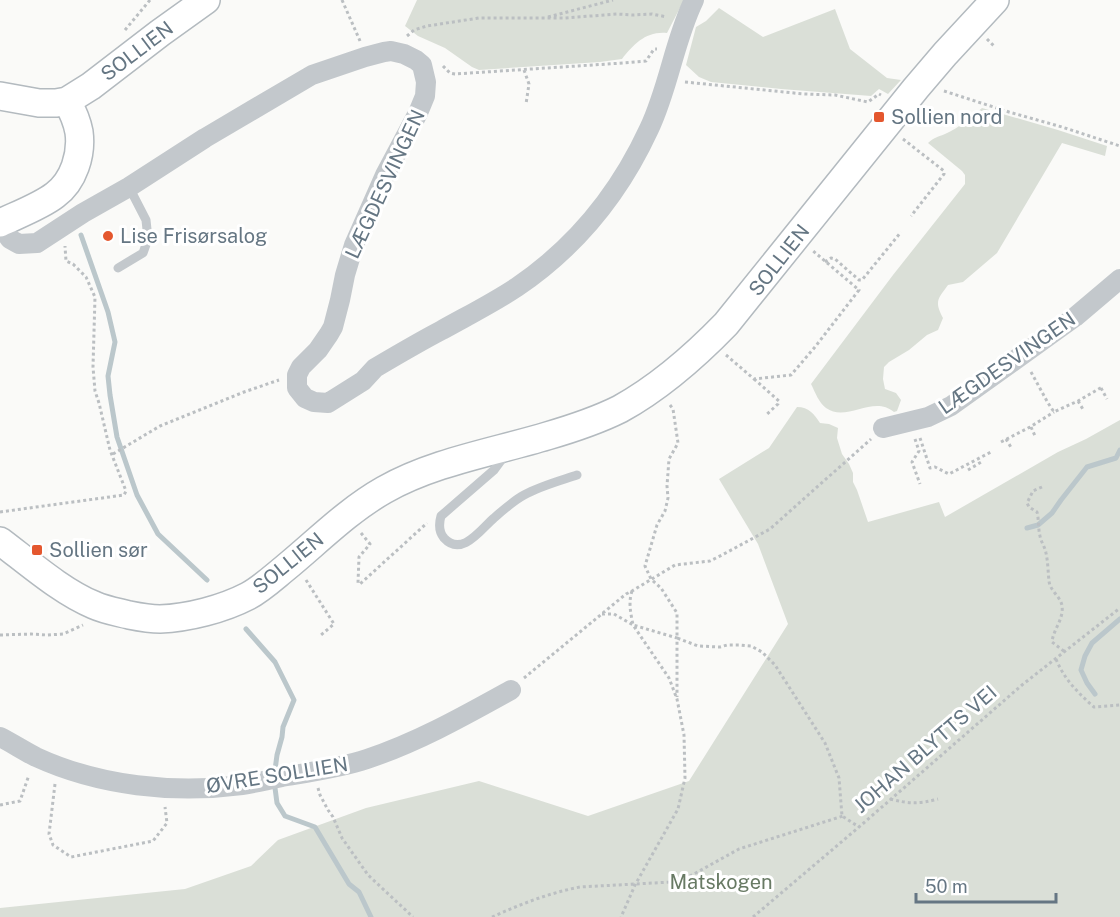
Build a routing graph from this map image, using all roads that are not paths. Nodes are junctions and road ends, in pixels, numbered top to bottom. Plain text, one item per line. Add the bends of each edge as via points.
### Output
1 (206, 0) edge
2 (694, 0) edge
3 (995, 0) edge
4 (0, 96) edge
5 (67, 101) junction
6 (129, 187) junction
7 (0, 222) edge
8 (118, 268) dead end
9 (1120, 279) edge
10 (883, 428) road end
11 (508, 447) junction
12 (577, 475) dead end
13 (0, 541) edge
14 (511, 690) road end
15 (0, 736) edge

1 - 5 street, SOLLIEN
2 - 6 street, LÆGDESVINGEN via 645,139 598,214 579,235 519,285 375,368 363,381 328,403 305,398 297,388 297,375 329,334 354,245 425,96 422,65 391,51 312,75
3 - 11 street, SOLLIEN via 909,96 710,341 657,386 618,410
4 - 5 street via 39,103
5 - 7 street via 79,130 72,174 57,194
6 - 7 street via 37,243 10,239
6 - 8 lane via 146,220 148,239 143,253
9 - 10 street, LÆGDESVINGEN via 951,406 928,417
11 - 12 lane via 494,470 441,516 442,536 448,541 462,544 476,537 524,495
11 - 13 street, SOLLIEN via 413,475 347,515 248,596 205,612 173,618 126,614 94,605 63,588
14 - 15 street, ØVRE SOLLIEN via 446,726 368,759 241,785 176,788 117,782 35,756

